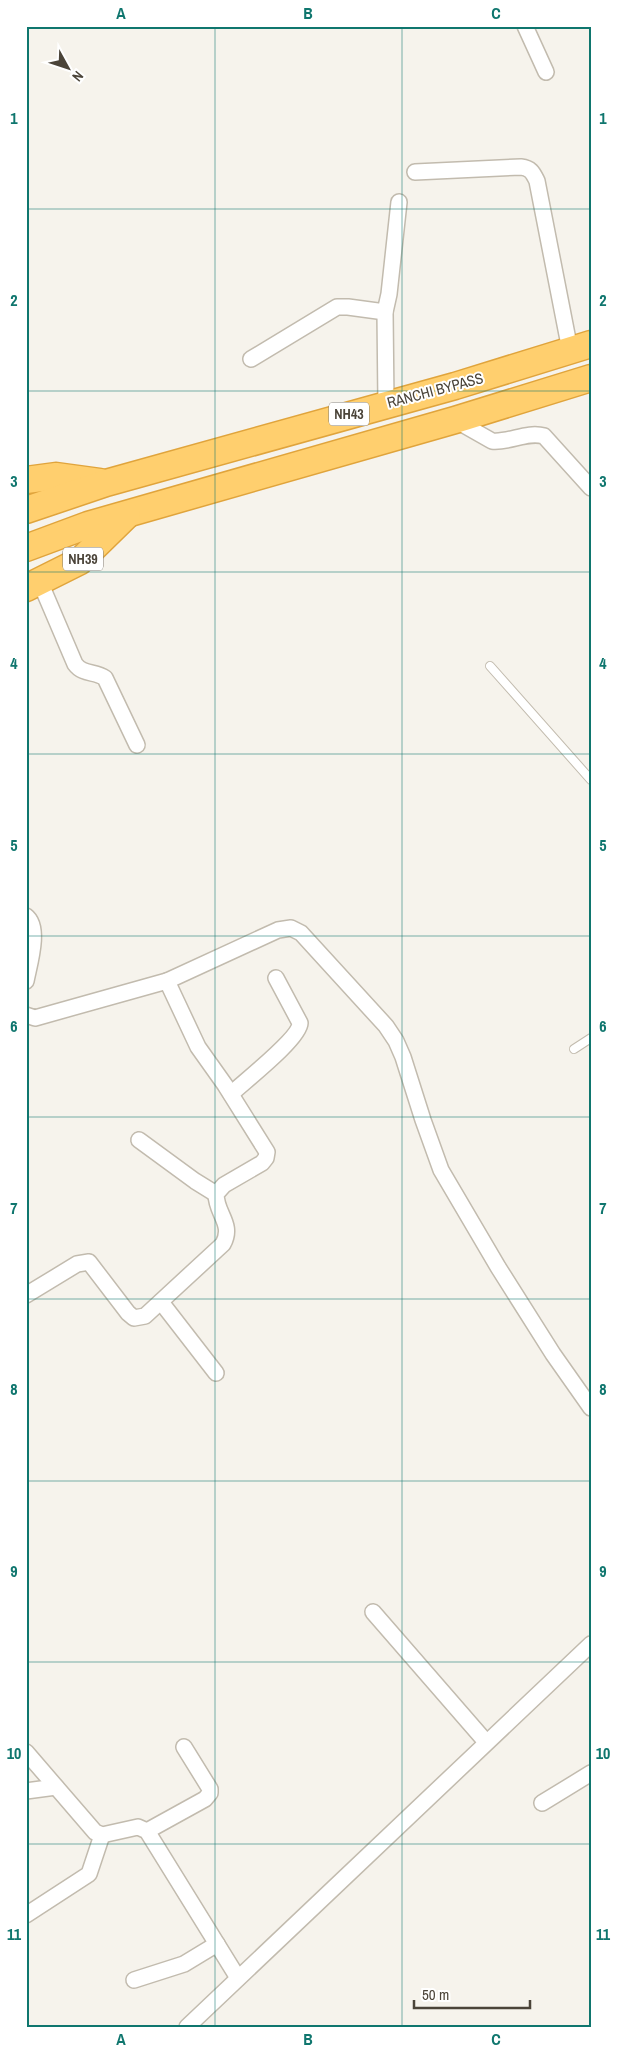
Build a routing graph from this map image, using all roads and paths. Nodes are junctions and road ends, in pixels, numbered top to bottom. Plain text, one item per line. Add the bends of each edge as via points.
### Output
1 (525, 26) edge
2 (546, 72) dead end
3 (415, 172) dead end
4 (399, 202) dead end
5 (385, 312) junction
6 (580, 347) edge
7 (251, 359) dead end
8 (591, 378) edge
9 (386, 404) junction
10 (455, 420) junction
11 (26, 480) edge
12 (106, 482) junction
13 (591, 488) edge
14 (26, 510) edge
15 (128, 514) junction
16 (26, 548) edge
17 (33, 585) edge
18 (490, 666) dead end
19 (138, 745) dead end
20 (591, 780) edge
21 (26, 916) edge
22 (276, 978) dead end
23 (26, 981) edge
24 (167, 981) junction
25 (26, 1015) edge
26 (591, 1038) edge
27 (574, 1049) dead end
28 (231, 1094) junction
29 (139, 1140) dead end
30 (216, 1194) junction
31 (26, 1295) edge
32 (161, 1302) junction
33 (216, 1373) dead end
34 (591, 1408) edge
35 (373, 1612) dead end
36 (591, 1644) edge
37 (486, 1742) junction
38 (184, 1747) dead end
39 (26, 1752) edge
40 (591, 1773) edge
41 (56, 1786) junction
42 (26, 1791) edge
43 (542, 1803) dead end
44 (147, 1831) junction
45 (102, 1835) junction
46 (26, 1914) edge
47 (217, 1944) junction
48 (238, 1978) junction
49 (134, 1980) dead end
50 (187, 2027) edge

1 - 2 street
3 - 6 street via 521,167 532,172
4 - 5 street
5 - 7 street via 337,307
5 - 9 street
6 - 9 highway, RANCHI BYPASS / NH43
8 - 10 highway, NH43
9 - 12 highway, RANCHI BYPASS / NH43
10 - 13 street via 492,441 535,434 544,436
10 - 15 highway, NH43
11 - 12 highway via 56,476
12 - 14 highway, NH43
15 - 16 highway, NH43
15 - 17 highway, NH39 via 80,561
17 - 19 street via 75,664 85,672 105,678
18 - 20 lane
21 - 23 street via 33,924 34,942
22 - 28 street via 300,1027 291,1040
24 - 25 street via 35,1018
24 - 28 street via 198,1047
24 - 34 street via 278,930 291,928 301,933 396,1041 442,1170 498,1267
26 - 27 lane
28 - 30 street via 267,1152 262,1163 224,1185
29 - 30 street
30 - 32 street via 228,1229 227,1237
31 - 32 street via 77,1264 89,1262 134,1318 145,1316
32 - 33 street
35 - 37 street
36 - 37 street
37 - 48 street
38 - 44 street via 210,1792 205,1799
39 - 41 street
40 - 43 street
41 - 42 street
41 - 45 street via 95,1832
44 - 45 street via 133,1827
44 - 47 street
45 - 46 street via 90,1874
47 - 48 street
47 - 49 street via 184,1964
48 - 50 street

